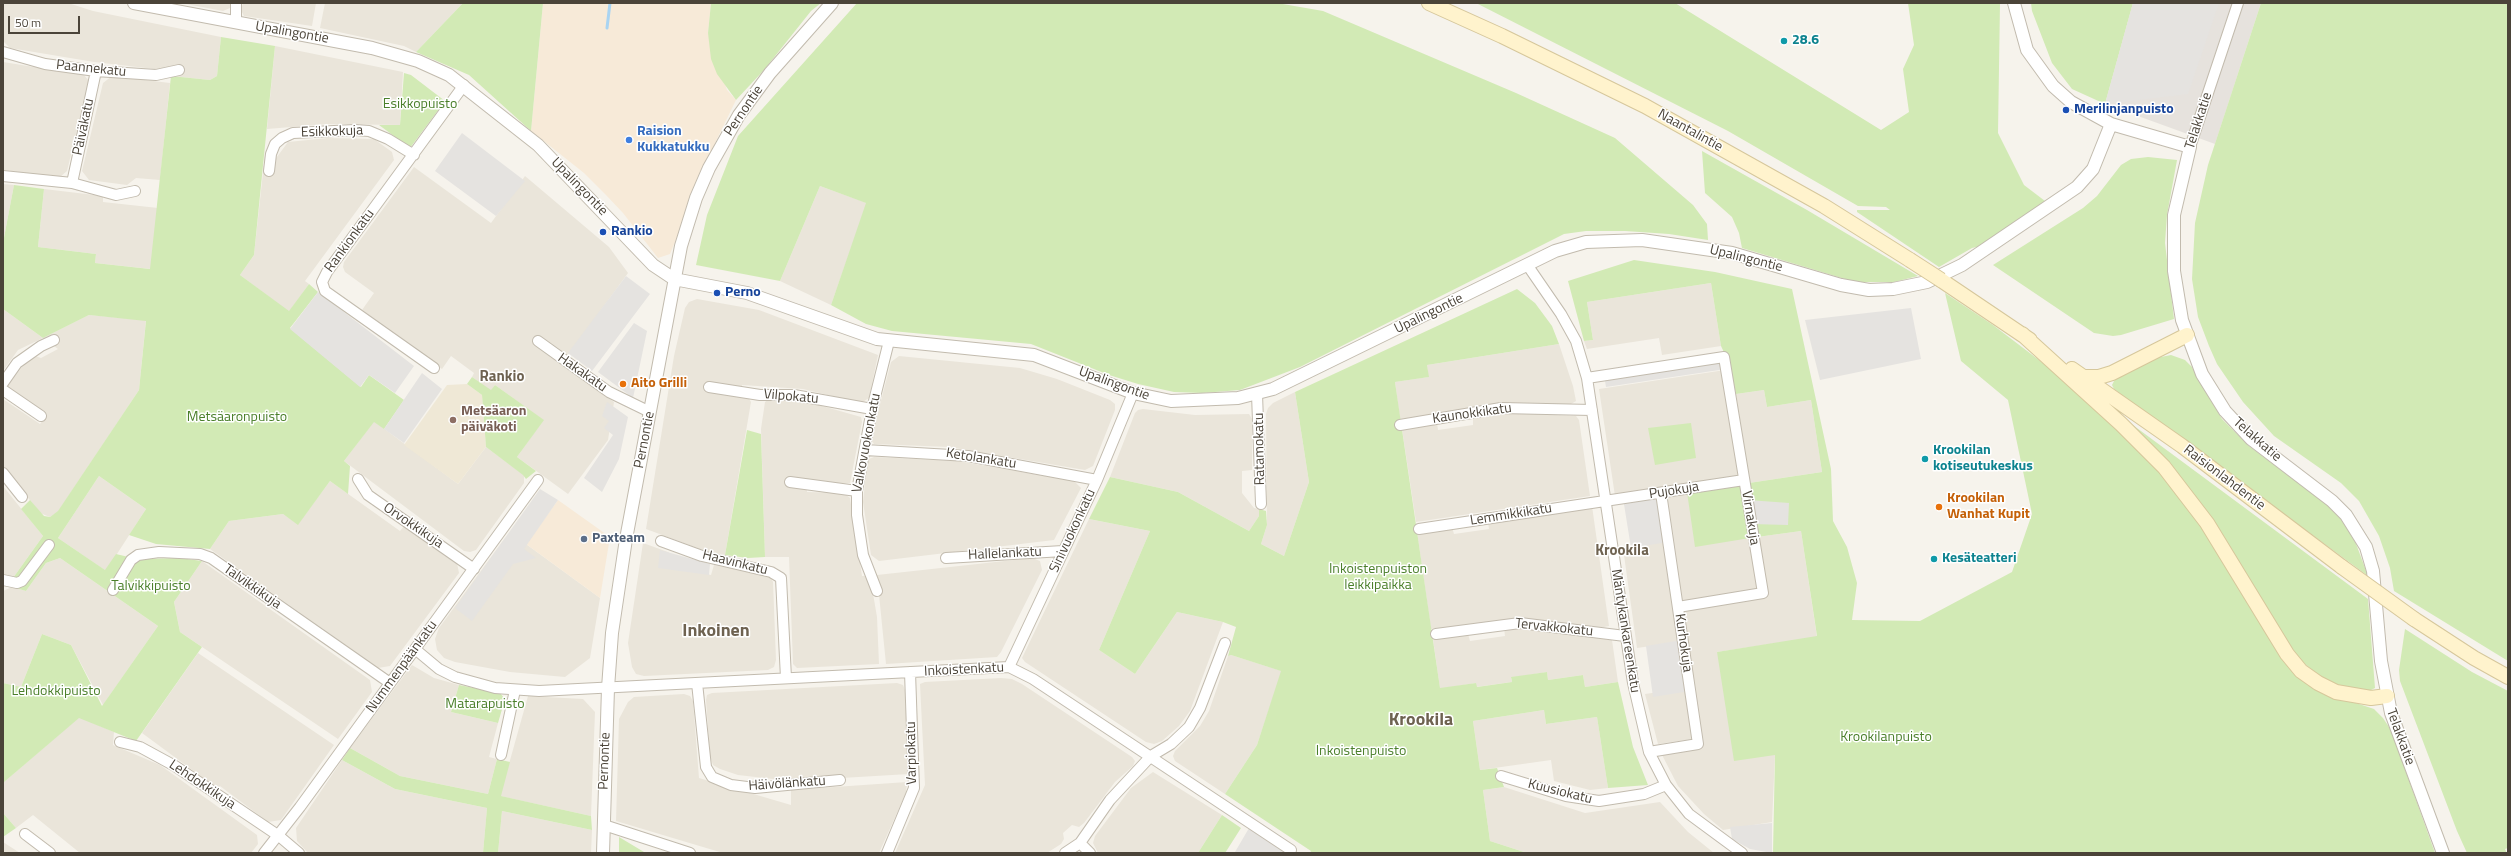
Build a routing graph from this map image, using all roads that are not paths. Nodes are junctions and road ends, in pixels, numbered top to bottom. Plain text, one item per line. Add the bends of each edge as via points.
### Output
1 (236, 3) edge
2 (832, 3) edge
3 (1429, 3) edge
4 (2014, 3) edge
5 (2238, 3) edge
6 (142, 4) edge
7 (236, 23) junction
8 (3, 52) edge
9 (180, 70) dead end
10 (96, 71) junction
11 (464, 85) junction
12 (2111, 124) junction
13 (2190, 147) junction
14 (414, 155) junction
15 (269, 171) dead end
16 (3, 176) edge
17 (72, 183) junction
18 (135, 191) dead end
19 (1528, 266) junction
20 (674, 279) junction
21 (1941, 280) joint
22 (2022, 334) junction
23 (2187, 335) junction
24 (54, 340) dead end
25 (538, 341) dead end
26 (889, 341) junction
27 (434, 368) dead end
28 (2084, 377) junction
29 (1587, 378) junction
30 (3, 383) edge
31 (710, 387) dead end
32 (3, 390) edge
33 (1133, 394) junction
34 (1257, 394) junction
35 (872, 409) junction
36 (1592, 410) junction
37 (650, 412) junction
38 (41, 416) dead end
39 (1400, 425) dead end
40 (865, 450) junction
41 (3, 473) edge
42 (358, 479) dead end
43 (538, 480) dead end
44 (1097, 480) junction
45 (1744, 480) junction
46 (790, 482) dead end
47 (856, 491) junction
48 (1661, 493) junction
49 (22, 497) dead end
50 (1604, 501) junction
51 (1261, 504) dead end
52 (1419, 529) dead end
53 (661, 541) dead end
54 (49, 545) dead end
55 (1063, 551) junction
56 (946, 558) dead end
57 (474, 568) junction
58 (3, 580) edge
59 (113, 590) dead end
60 (877, 591) dead end
61 (1678, 607) junction
62 (1436, 634) dead end
63 (1625, 636) junction
64 (1225, 643) dead end
65 (415, 649) junction
66 (1009, 667) junction
67 (910, 672) junction
68 (2508, 677) edge
69 (786, 678) junction
70 (390, 683) junction
71 (697, 683) junction
72 (608, 688) junction
73 (515, 690) junction
74 (2386, 696) junction
75 (120, 742) dead end
76 (1649, 752) junction
77 (501, 755) dead end
78 (1151, 756) junction
79 (1501, 776) dead end
80 (840, 780) dead end
81 (1666, 785) junction
82 (604, 825) junction
83 (25, 834) dead end
84 (278, 836) junction
85 (1080, 843) junction
86 (1291, 850) dead end
87 (50, 853) edge
88 (264, 853) edge
89 (299, 853) edge
90 (603, 853) edge
91 (690, 853) edge
92 (887, 853) edge
93 (1065, 853) edge
94 (1090, 853) edge
95 (1742, 853) edge
96 (2443, 853) edge

1 - 7 street
2 - 20 street, Pernontie via 770,73 724,141 696,198
3 - 21 main road, Naantalintie, bridge via 1645,106 1805,194
4 - 12 street via 2027,50 2044,75 2071,102
5 - 13 street, Telakkatie
6 - 7 street, Upalingontie
7 - 11 street, Upalingontie via 393,53 429,66
8 - 10 street, Paannekatu via 45,64
9 - 10 street, Paannekatu via 156,75
10 - 17 street, Päiväkatu
11 - 14 street, Rankionkatu
11 - 20 street, Upalingontie via 538,145 653,265
12 - 13 street
12 - 19 street, Upalingontie via 2093,169 2077,187 1962,265 1927,282 1879,290 1855,288 1732,253 1625,239 1573,244
13 - 23 street, Telakkatie via 2174,215 2173,243 2180,313
14 - 15 street, Esikkokuja via 369,131 293,134 275,144
14 - 27 street, Rankionkatu via 322,282 325,291
16 - 17 street
17 - 18 street via 116,195
19 - 29 street, Mäntykankareenkatu via 1576,341
19 - 34 street, Upalingontie via 1308,374
20 - 26 street, Upalingontie via 747,293 854,332
20 - 37 street, Pernontie
21 - 22 main road, Raisionlahdentie
22 - 28 main road, Raisionlahdentie
22 - 74 main road via 2164,467 2207,523 2287,654 2301,671 2318,684 2336,692 2371,698
23 - 28 main road via 2112,373 2099,377
23 - 74 street, Telakkatie via 2202,374 2220,404 2240,428 2264,450 2332,501 2356,530 2366,548 2373,571
24 - 30 street via 34,350 17,363
25 - 37 street, Hakakatu via 609,392
26 - 33 street, Upalingontie via 1034,355
26 - 35 street, Valkovuokonkatu
28 - 68 main road, Raisionlahdentie, bridge via 2182,446 2414,619
29 - 36 street, Mäntykankareenkatu
29 - 45 street, Virnakuja via 1724,357
31 - 35 street, Vilpokatu via 760,395 794,395
32 - 38 street
33 - 34 street, Upalingontie via 1185,401
33 - 44 street, Sinivuokonkatu
34 - 51 street, Ratamokatu
35 - 40 street, Valkovuokonkatu
36 - 39 street, Kaunokkikatu via 1501,408
36 - 50 street, Mäntykankareenkatu
37 - 72 street, Pernontie via 626,539 612,633
40 - 44 street, Ketolankatu via 968,456
40 - 47 street, Valkovuokonkatu
41 - 49 street
42 - 57 street, Orvokkikuja via 368,495
43 - 57 street, Nummenpäänkatu
44 - 55 street, Sinivuokonkatu
45 - 48 street, Pujokuja
45 - 61 street, Virnakuja via 1763,593
46 - 47 street
47 - 60 street, Valkovuokonkatu via 863,555
48 - 50 street, Pujokuja
48 - 61 street, Kurhokuja
50 - 52 street, Lemmikkikatu
50 - 63 street, Mäntykankareenkatu
53 - 69 street, Haavinkatu via 702,556 771,572 781,578
54 - 58 street via 22,581 17,583
55 - 56 street, Hallelankatu
55 - 66 street, Sinivuokonkatu
57 - 65 street, Nummenpäänkatu
59 - 70 street, Talvikkikuja via 131,560 138,555 159,552 200,554 211,558
61 - 76 street, Kurhokuja via 1698,744
62 - 63 street, Tervakkokatu via 1520,623
63 - 76 street, Mäntykankareenkatu
64 - 78 street via 1200,708 1189,727 1171,744
65 - 70 street, Nummenpäänkatu
65 - 73 street, Inkoistenkatu via 435,666 455,678
66 - 67 street, Inkoistenkatu
66 - 78 street, Inkoistenkatu via 1033,679
67 - 69 street, Inkoistenkatu
67 - 92 street, Varpiokatu via 914,788
69 - 71 street, Inkoistenkatu
70 - 84 street, Nummenpäänkatu
71 - 72 street, Inkoistenkatu
71 - 80 street, Häivölänkatu via 706,767 712,777 731,785 755,788
72 - 73 street, Inkoistenkatu
72 - 82 street, Pernontie
73 - 77 street
74 - 96 street, Telakkatie
75 - 84 street, Lehdokkikuja via 140,747 175,766
76 - 81 street, Mäntykankareenkatu
78 - 85 street via 1110,800
78 - 86 street, Inkoistenkatu
79 - 81 street, Kuusiokatu via 1591,801 1644,794
81 - 95 street, Mäntykankareenkatu via 1689,814
82 - 90 street, Pernontie
82 - 91 street
83 - 87 street
84 - 88 street, Nummenpäänkatu
84 - 89 street, Lehdokkikuja
85 - 93 street
85 - 94 street

